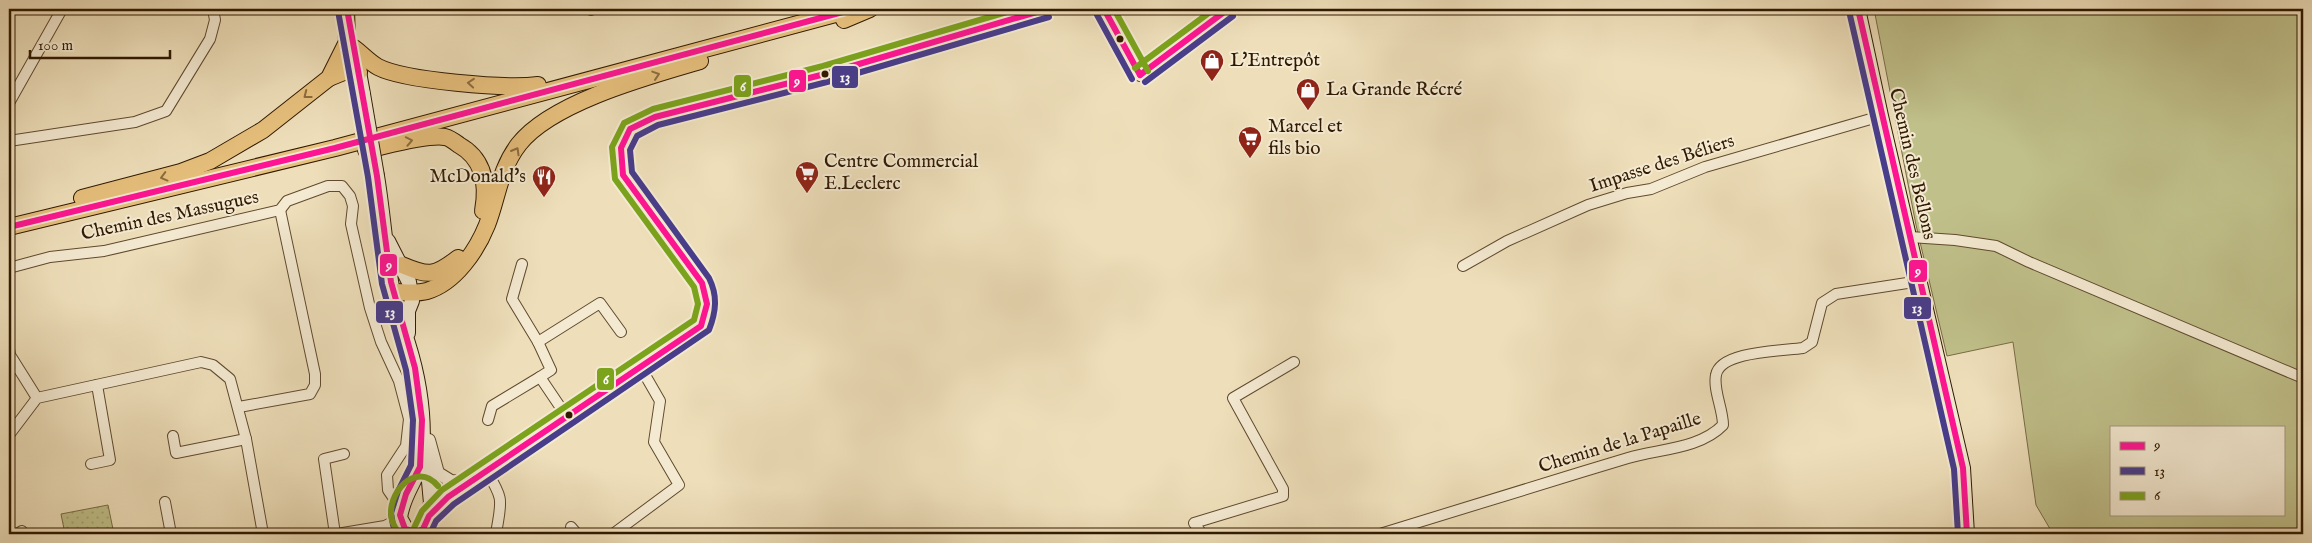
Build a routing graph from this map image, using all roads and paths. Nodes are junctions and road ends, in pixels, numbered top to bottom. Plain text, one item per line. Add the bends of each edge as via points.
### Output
1 (62, 9) edge
2 (213, 9) edge
3 (347, 9) edge
4 (854, 9) edge
5 (870, 9) edge
6 (1047, 9) edge
7 (1104, 9) edge
8 (1228, 9) edge
9 (1858, 9) edge
10 (354, 48) junction
11 (621, 71) junction
12 (359, 72) junction
13 (329, 78) junction
14 (9, 102) edge
15 (1881, 116) junction
16 (9, 141) edge
17 (260, 167) junction
18 (280, 210) junction
19 (9, 222) edge
20 (9, 227) edge
21 (1910, 237) junction
22 (387, 238) junction
23 (522, 264) dead end
24 (402, 265) joint
25 (1463, 266) dead end
26 (9, 268) edge
27 (1920, 281) junction
28 (414, 283) junction
29 (393, 292) junction
30 (621, 332) dead end
31 (538, 342) junction
32 (9, 349) edge
33 (1294, 362) dead end
34 (641, 368) junction
35 (540, 377) junction
36 (2303, 378) edge
37 (97, 385) junction
38 (37, 398) junction
39 (239, 407) junction
40 (567, 418) junction
41 (488, 420) dead end
42 (9, 435) edge
43 (173, 436) dead end
44 (246, 439) junction
45 (428, 440) junction
46 (344, 454) dead end
47 (91, 464) dead end
48 (486, 472) junction
49 (470, 482) junction
50 (410, 487) junction
51 (430, 489) junction
52 (388, 490) junction
53 (165, 502) dead end
54 (412, 526) edge
55 (620, 532) edge
56 (171, 534) edge
57 (263, 534) edge
58 (336, 534) edge
59 (496, 534) edge
60 (1202, 534) edge
61 (1380, 534) edge
62 (1967, 534) edge

1 - 14 street
2 - 16 street via 215,20 210,39 166,111 134,122
3 - 10 main road
3 - 13 main road via 347,42
4 - 11 main road
28 -> 5 main road via 428,291 452,276 471,255 487,225 499,181 519,144 560,111 678,68 840,22
6 - 34 street via 825,74 655,117 630,129 621,148 622,174 696,272 708,304 701,326
7 - 8 street via 1140,75
9 - 15 main road, Chemin des Bellons
11 -> 10 main road via 519,87 422,79 379,68
10 - 12 main road
11 - 17 main road
12 - 13 main road via 351,69
12 - 22 main road, bridge
13 -> 19 main road via 263,130 210,161
15 - 21 main road, Chemin des Bellons
15 - 25 street, Impasse des Béliers via 1705,167 1651,189 1588,206 1507,241
17 - 20 main road
17 -> 28 main road via 302,164 421,139 446,137 471,152 484,177 486,197 482,216 460,257
18 - 26 street, Chemin des Massugues via 104,251 50,257
18 - 39 street, Chemin des Massugues via 315,385 310,394
18 - 52 street, Chemin des Massugues via 287,201 302,194 336,185 347,190 350,196 353,206 351,224 370,308 399,381 409,420 406,446 387,475
21 - 27 main road, Chemin des Bellons
21 - 36 street via 1996,246
22 - 24 main road
22 - 29 main road
23 - 31 street via 512,299
24 - 28 main road
27 - 61 street, Chemin de la Papaille via 1836,294 1822,303 1812,342 1804,348 1732,357 1720,364 1716,387 1723,411 1723,425 1707,437
27 - 62 main road, Chemin des Bellons via 1963,468
28 - 29 main road
28 - 45 main road via 408,333 424,387
29 - 50 main road via 414,368 422,420 420,467
30 - 31 street via 600,304
31 - 35 street via 551,370
32 - 38 street
33 - 60 street via 1233,398 1283,489 1282,496 1194,523
34 - 40 street
34 - 55 street via 660,401 654,442 679,485
35 - 40 street
35 - 41 street via 492,406
37 - 38 street
37 - 39 street via 201,362 213,365 230,379
37 - 47 street via 110,460
38 - 42 street
39 - 44 street
40 - 48 street
43 - 44 street via 176,453
44 - 57 street
45 - 49 street via 438,473 451,481
45 - 51 main road
46 - 58 street via 324,459
48 - 49 street
48 - 59 street via 502,500
49 - 51 street
49 - 54 street
50 - 51 main road
50 - 52 street
50 - 54 main road
51 - 54 main road
52 - 54 street
53 - 56 street
54 - 58 street via 385,526

